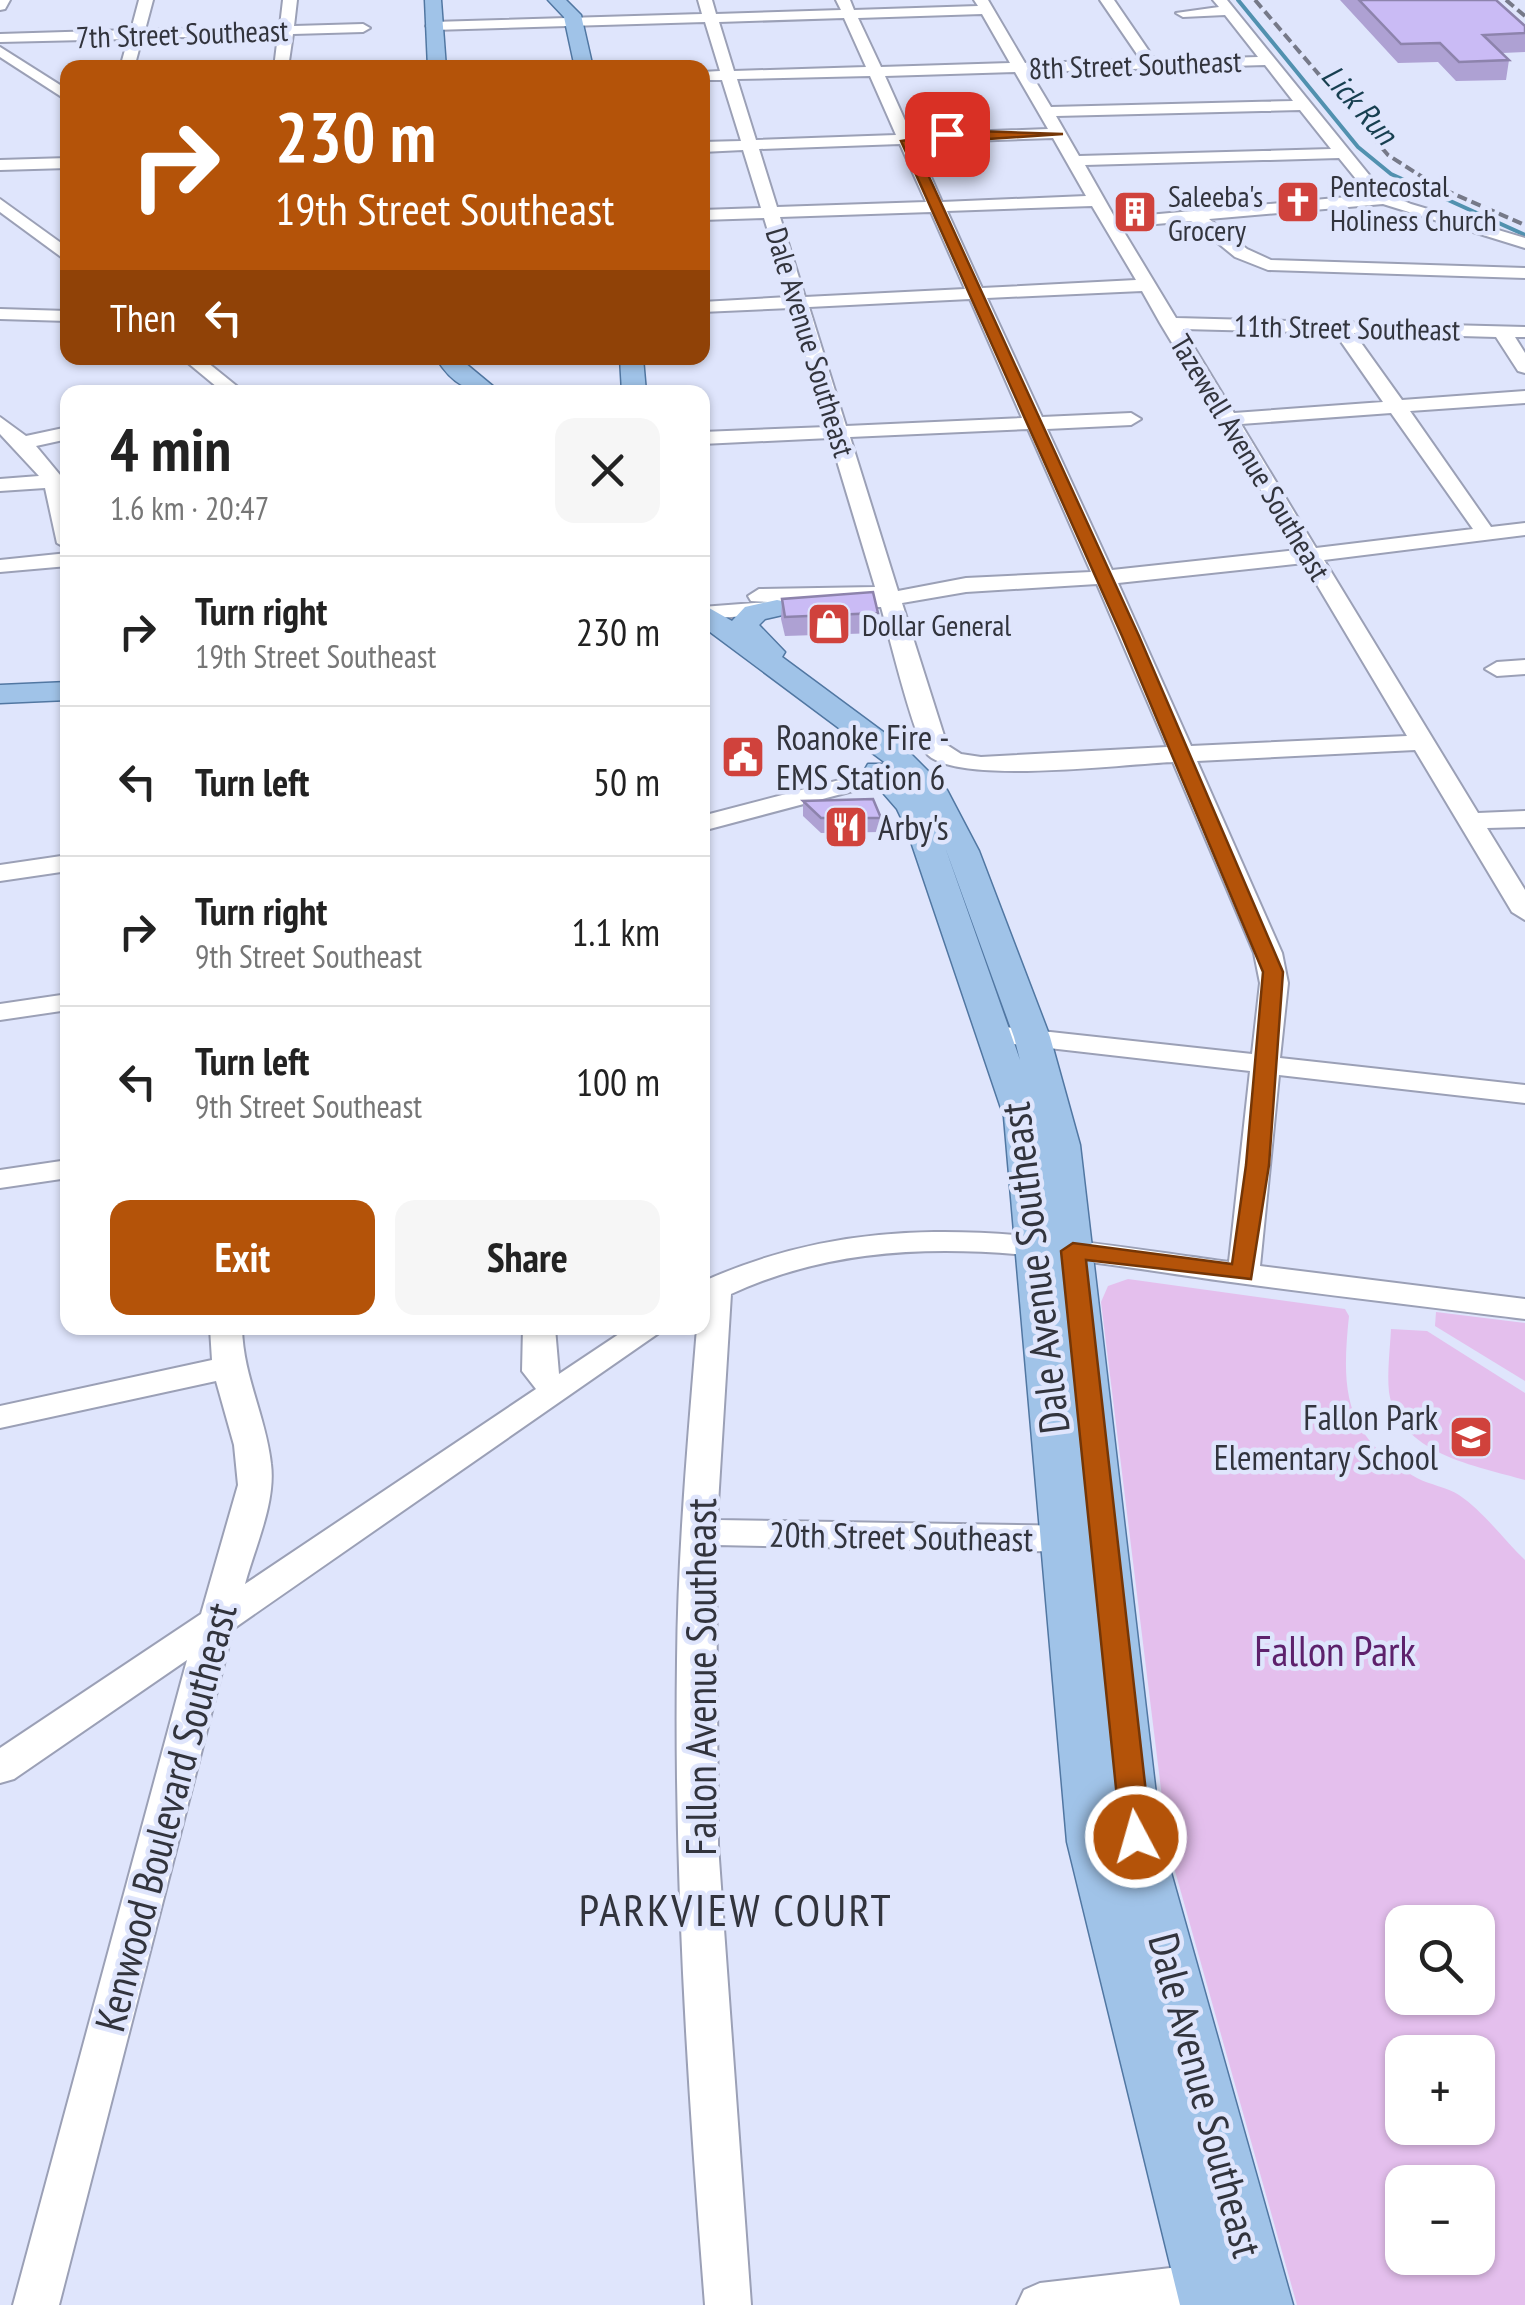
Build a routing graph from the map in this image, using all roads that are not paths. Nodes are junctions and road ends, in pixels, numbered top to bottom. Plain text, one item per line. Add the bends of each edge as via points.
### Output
1 (146, 0) edge
2 (290, 0) edge
3 (432, 0) edge
4 (556, 0) edge
5 (1107, 0) edge
6 (984, 5) edge
7 (1224, 6) edge
8 (847, 7) edge
9 (709, 9) edge
10 (1183, 12) dead end
11 (573, 22) junction
12 (433, 26) junction
13 (363, 28) dead end
14 (285, 30) junction
15 (136, 34) junction
16 (0, 38) edge
17 (0, 51) edge
18 (130, 60) edge
19 (282, 60) edge
20 (436, 60) edge
21 (582, 60) edge
22 (1268, 61) junction
23 (1151, 64) junction
24 (1019, 67) junction
25 (875, 71) junction
26 (710, 76) edge
27 (730, 76) junction
28 (60, 91) edge
29 (1304, 105) junction
30 (1045, 112) junction
31 (1057, 134) junction
32 (905, 138) junction
33 (750, 142) junction
34 (710, 144) edge
35 (1342, 153) junction
36 (1074, 162) junction
37 (60, 163) edge
38 (0, 165) edge
39 (1383, 199) junction
40 (1097, 201) junction
41 (0, 204) edge
42 (937, 207) junction
43 (772, 213) junction
44 (710, 215) edge
45 (1195, 216) junction
46 (1110, 223) junction
47 (1525, 243) edge
48 (60, 251) edge
49 (1525, 273) edge
50 (1146, 285) junction
51 (975, 294) junction
52 (798, 302) junction
53 (710, 306) edge
54 (0, 314) edge
55 (60, 316) edge
56 (1169, 323) junction
57 (1340, 327) junction
58 (1502, 332) junction
59 (1525, 332) edge
60 (200, 365) edge
61 (453, 365) edge
62 (1525, 367) edge
63 (225, 385) edge
64 (477, 385) edge
65 (1525, 396) edge
66 (1398, 407) junction
67 (1130, 419) dead end
68 (1229, 419) junction
69 (0, 423) edge
70 (1034, 425) junction
71 (839, 432) junction
72 (60, 435) edge
73 (710, 438) edge
74 (22, 443) junction
75 (55, 481) junction
76 (0, 485) edge
77 (60, 505) edge
78 (1525, 520) edge
79 (1481, 526) junction
80 (1525, 529) edge
81 (1312, 557) junction
82 (60, 560) edge
83 (0, 566) edge
84 (1104, 579) junction
85 (890, 596) junction
86 (777, 608) junction
87 (710, 614) edge
88 (710, 614) edge
89 (710, 620) edge
90 (710, 621) edge
91 (1525, 667) edge
92 (1497, 669) dead end
93 (781, 671) junction
94 (60, 677) edge
95 (0, 680) edge
96 (60, 691) edge
97 (0, 694) edge
98 (1422, 742) junction
99 (1182, 754) junction
100 (898, 772) junction
101 (1525, 819) edge
102 (1470, 821) junction
103 (710, 822) edge
104 (60, 864) edge
105 (0, 873) edge
106 (1525, 912) edge
107 (60, 1003) edge
108 (0, 1012) edge
109 (1014, 1035) junction
110 (1266, 1064) junction
111 (1525, 1094) edge
112 (60, 1170) edge
113 (0, 1179) edge
114 (1055, 1249) junction
115 (1242, 1274) junction
116 (710, 1291) edge
117 (1525, 1309) edge
118 (227, 1335) edge
119 (540, 1335) edge
120 (639, 1335) edge
121 (707, 1335) edge
122 (229, 1367) junction
123 (555, 1391) junction
124 (0, 1417) edge
125 (698, 1532) junction
126 (1083, 1539) junction
127 (218, 1618) junction
128 (0, 1768) edge
129 (1260, 2292) edge
130 (1207, 2295) edge
131 (36, 2305) edge
132 (728, 2305) edge
133 (1040, 2305) edge

1 - 15 street
2 - 14 street
3 - 12 main road
4 - 11 main road
5 - 23 street
6 - 8 street
6 - 24 street, Tazewell Avenue Southeast
7 - 10 street
7 - 22 street
8 - 9 street
8 - 25 street
9 - 11 street
9 - 27 street, Dale Avenue Southeast
11 - 12 street
11 - 21 main road
12 - 20 main road
13 - 14 street, 7th Street Southeast
14 - 15 street, 7th Street Southeast
14 - 19 street
15 - 16 street, 7th Street Southeast
15 - 18 street
17 - 28 street
22 - 23 street, 8th Street Southeast
22 - 29 street
23 - 24 street, 8th Street Southeast
24 - 25 street, 8th Street Southeast
24 - 30 street, Tazewell Avenue Southeast
25 - 27 street, 8th Street Southeast
25 - 32 street
26 - 27 street, 8th Street Southeast
27 - 33 street, Dale Avenue Southeast
29 - 30 street
29 - 35 street
30 - 31 street, Tazewell Avenue Southeast
31 - 32 street
31 - 36 street, Tazewell Avenue Southeast
32 - 33 street
32 - 42 street
33 - 34 street
33 - 43 street, Dale Avenue Southeast
35 - 36 street
35 - 39 street
36 - 40 street, Tazewell Avenue Southeast
37 - 38 street
39 - 45 street
39 - 47 street
40 - 42 street
40 - 46 street, Tazewell Avenue Southeast
41 - 48 street
42 - 43 street
42 - 51 street
43 - 44 street
43 - 52 street, Dale Avenue Southeast
45 - 46 street
45 - 49 street via 1250,258 1278,267
46 - 50 street, Tazewell Avenue Southeast
50 - 51 street
50 - 56 street, Tazewell Avenue Southeast
51 - 52 street
51 - 70 street
52 - 53 street
52 - 71 street, Dale Avenue Southeast
54 - 55 street
56 - 57 street, 11th Street Southeast
56 - 68 street, Tazewell Avenue Southeast
57 - 58 street, 11th Street Southeast
57 - 66 street
58 - 59 street, 11th Street Southeast
58 - 62 street
60 - 63 street
61 - 64 main road
65 - 66 street
66 - 68 street
66 - 79 street
67 - 70 street
68 - 81 street, Tazewell Avenue Southeast
69 - 74 street
70 - 71 street
70 - 84 street
71 - 73 street
71 - 85 street, Dale Avenue Southeast
72 - 74 street
74 - 75 street
75 - 76 street
75 - 77 street
78 - 79 street
79 - 81 street
80 - 81 street
81 - 84 street
81 - 98 street, Tazewell Avenue Southeast
82 - 83 street
84 - 85 street
84 - 99 street
85 - 86 street via 867,604
85 - 87 street via 859,591
85 - 99 street, Dale Avenue Southeast via 934,745 954,760
86 - 88 street
86 - 93 main road via 755,613 744,626 773,653
89 - 93 main road
90 - 100 main road
91 - 92 street
93 - 100 main road
94 - 95 main road
96 - 97 main road
98 - 99 street, Dale Avenue Southeast
98 - 102 street, Tazewell Avenue Southeast
99 - 110 street via 1273,972
100 - 103 street
100 - 109 main road, Dale Avenue Southeast via 981,942
101 - 102 street
102 - 106 street, Tazewell Avenue Southeast
104 - 105 street
107 - 108 street
109 - 110 street
109 - 114 main road, Dale Avenue Southeast via 1054,1109
110 - 111 street
110 - 115 street
112 - 113 street
114 - 115 street
114 - 116 street via 903,1239 791,1260
114 - 126 main road, Dale Avenue Southeast
115 - 117 street
118 - 122 street, Kenwood Boulevard Southeast
119 - 123 street via 538,1371
120 - 123 street
121 - 125 street, Fallon Avenue Southeast
122 - 124 street
122 - 127 street, Kenwood Boulevard Southeast via 256,1464
123 - 127 street
125 - 126 street, 20th Street Southeast
125 - 132 street, Fallon Avenue Southeast via 702,1941
126 - 129 main road, Dale Avenue Southeast via 1136,1837
126 - 130 main road, Dale Avenue Southeast via 1092,1842
127 - 128 street
127 - 131 street, Kenwood Boulevard Southeast
129 - 130 street
130 - 133 street

